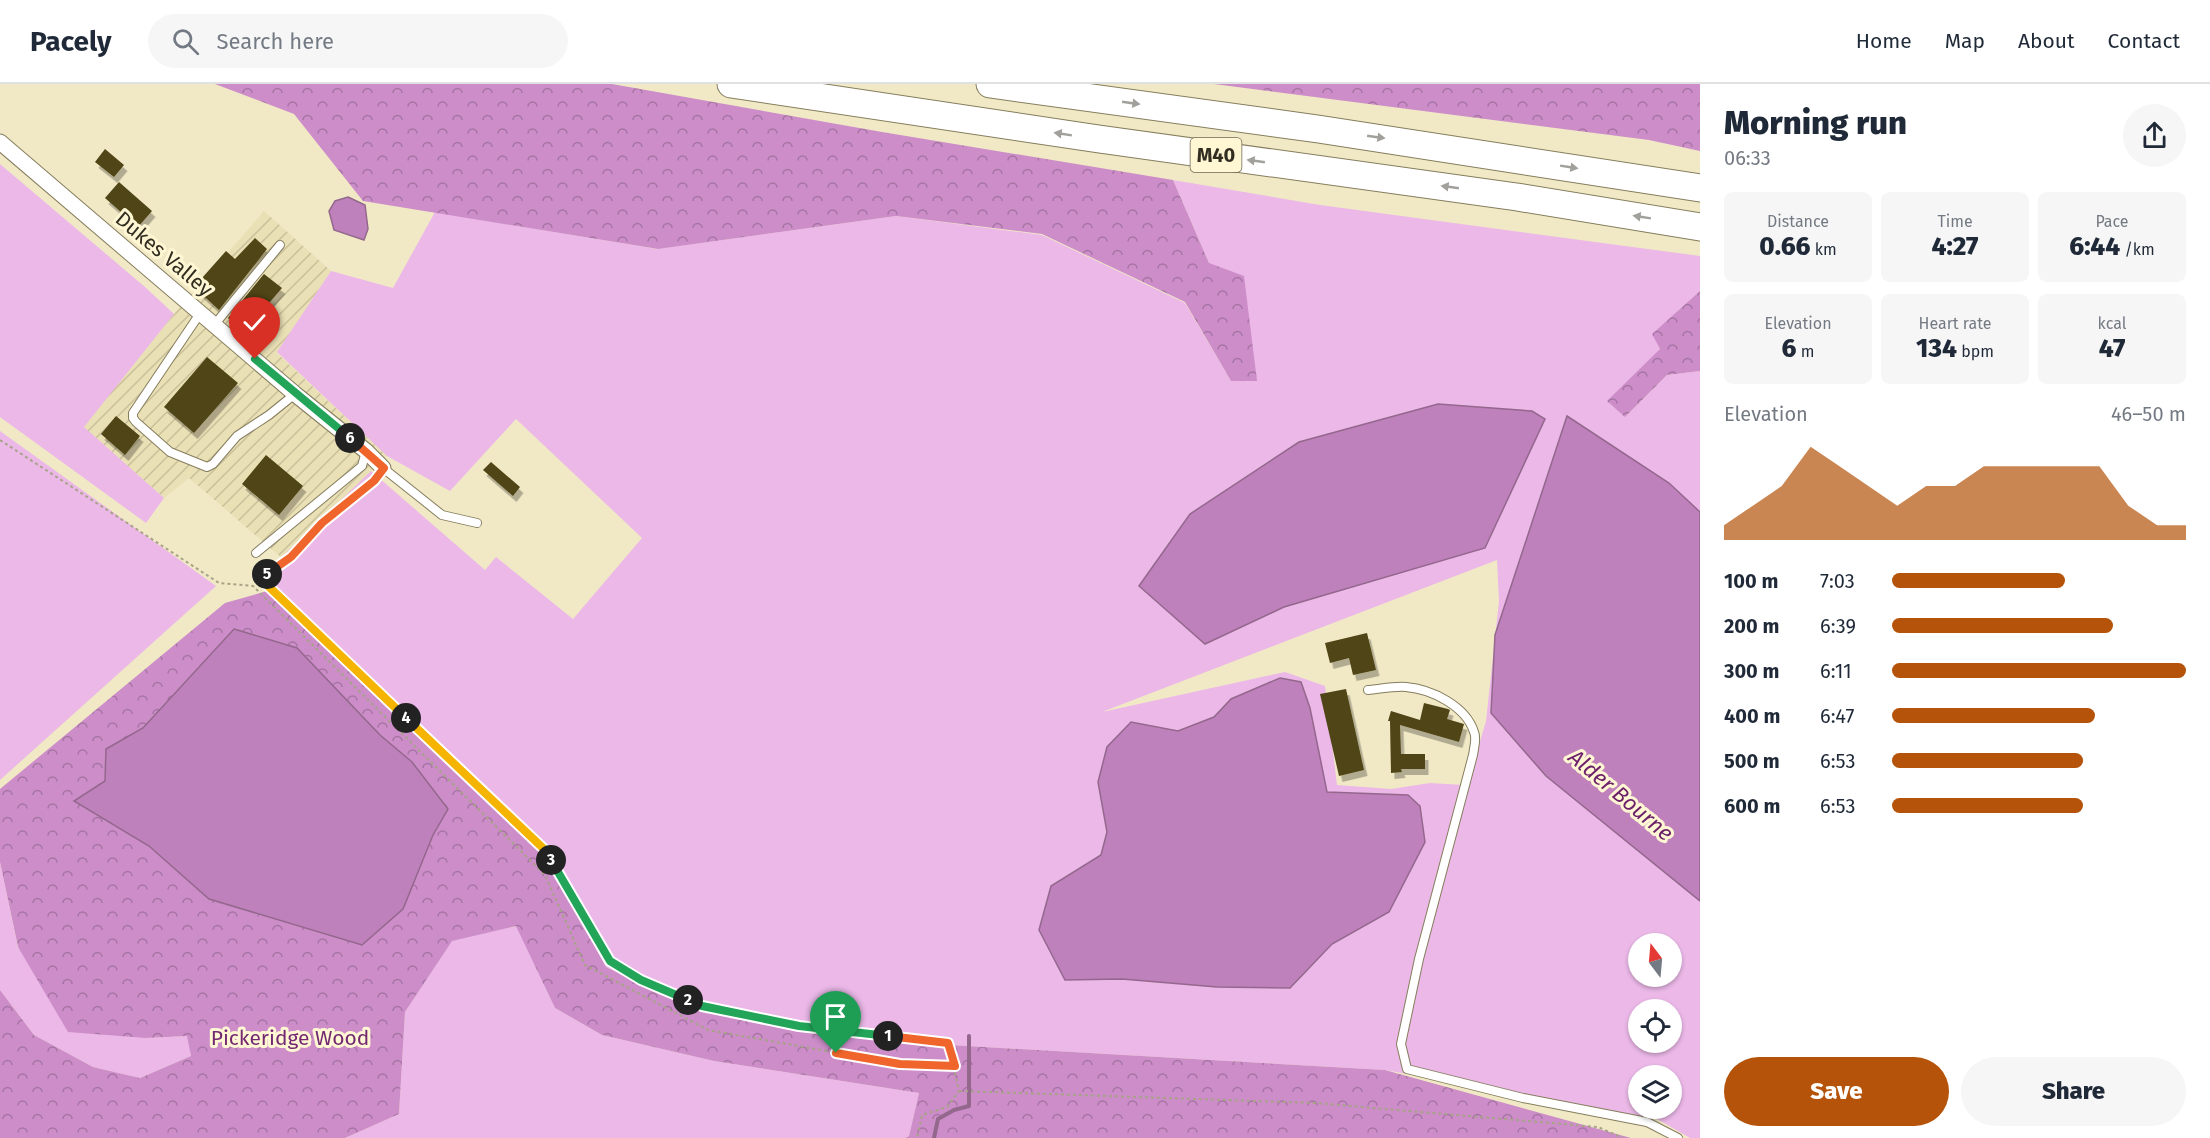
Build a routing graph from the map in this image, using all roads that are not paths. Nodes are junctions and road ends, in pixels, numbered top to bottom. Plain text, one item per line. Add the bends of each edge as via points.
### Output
1 (732, 84) edge
2 (990, 84) edge
3 (0, 142) edge
4 (1700, 188) edge
5 (1700, 227) edge
6 (280, 245) dead end
7 (201, 312) junction
8 (215, 324) junction
9 (295, 394) junction
10 (366, 451) junction
11 (384, 468) joint
12 (477, 523) dead end
13 (256, 553) dead end
14 (1368, 690) dead end
15 (1678, 1138) edge

5 -> 1 highway, M40
2 -> 4 highway, M40 via 1329,130
3 - 7 street, Dukes Valley
6 - 8 lane
7 - 8 street, Dukes Valley
7 - 9 lane via 133,413 136,422 170,452 207,467 237,435
8 - 9 street, Dukes Valley
9 - 10 street, Dukes Valley
10 - 11 street, Dukes Valley
10 - 13 lane via 362,466
11 - 12 lane via 442,515
14 - 15 lane via 1403,686 1436,694 1470,722 1475,734 1401,1044 1407,1069 1523,1098 1647,1122

